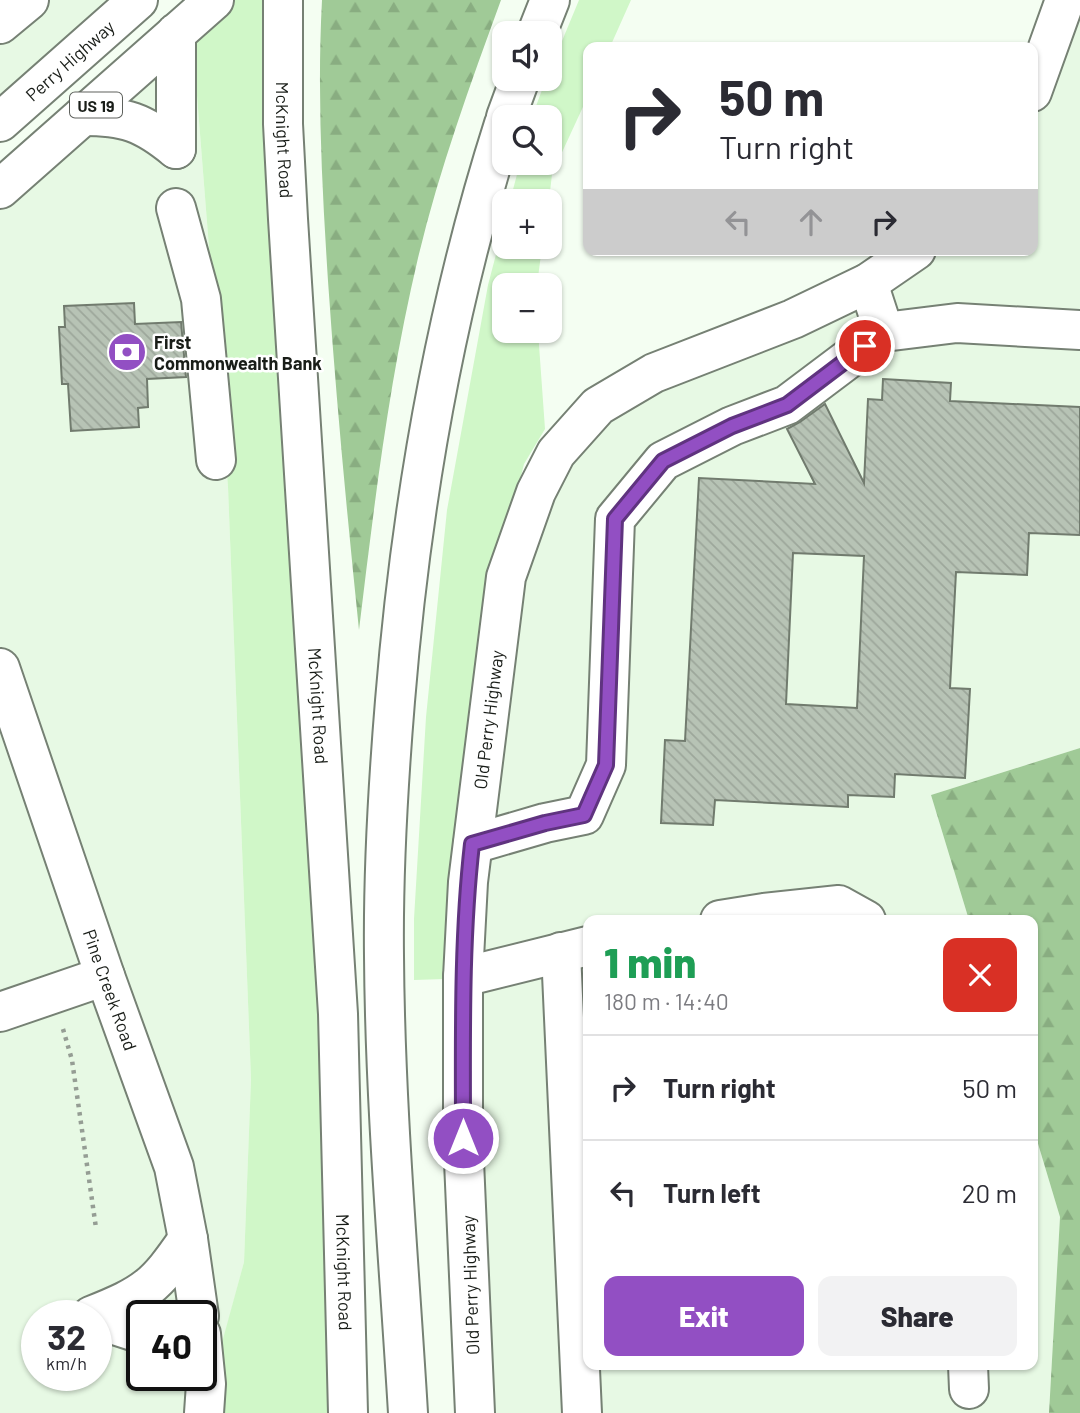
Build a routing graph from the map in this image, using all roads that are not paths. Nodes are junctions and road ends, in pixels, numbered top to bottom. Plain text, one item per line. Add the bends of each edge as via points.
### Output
1 (29, 0) edge
2 (138, 0) edge
3 (214, 0) edge
4 (283, 0) edge
5 (550, 0) edge
6 (1065, 0) edge
7 (542, 21) edge
8 (0, 24) edge
9 (176, 33) junction
10 (1038, 75) edge
11 (83, 116) junction
12 (0, 122) edge
13 (492, 164) edge
14 (0, 189) edge
15 (176, 208) dead end
16 (907, 256) edge
17 (868, 283) junction
18 (1080, 330) edge
19 (884, 332) junction
20 (216, 460) dead end
21 (0, 668) edge
22 (472, 844) junction
23 (751, 915) edge
24 (857, 915) edge
25 (574, 949) edge
26 (106, 976) junction
27 (463, 977) junction
28 (0, 1012) edge
29 (188, 1239) junction
30 (197, 1300) edge
31 (112, 1308) edge
32 (348, 1413) edge
33 (408, 1413) edge
34 (475, 1413) edge
35 (583, 1413) edge

1 - 8 main road
2 - 12 main road, Perry Highway / US 19
3 - 9 main road, US 19
4 - 32 main road, McKnight Road via 288,219 338,1014
5 - 7 main road
6 - 10 main road
9 - 11 main road, US 19
9 - 11 main road via 176,149 145,125 129,119
11 - 14 main road, US 19
13 - 33 main road via 461,268 424,451 410,546 390,765 384,861 385,1049
15 - 20 main road via 201,299
16 - 17 main road, Old Perry Highway
17 - 19 main road
17 - 22 main road, Old Perry Highway via 653,373 598,406 556,453 536,492 506,577
18 - 19 main road via 957,323
19 - 22 main road via 787,405 663,461 615,519 606,765 601,778 584,815
21 - 26 main road, Pine Creek Road
22 - 27 main road, Old Perry Highway
23 - 24 main road via 839,905
25 - 27 main road
25 - 35 main road
26 - 28 main road
26 - 29 main road, Pine Creek Road via 174,1167
27 - 34 main road, Old Perry Highway via 463,1138
29 - 30 main road, Pine Creek Road
29 - 31 main road via 151,1287

